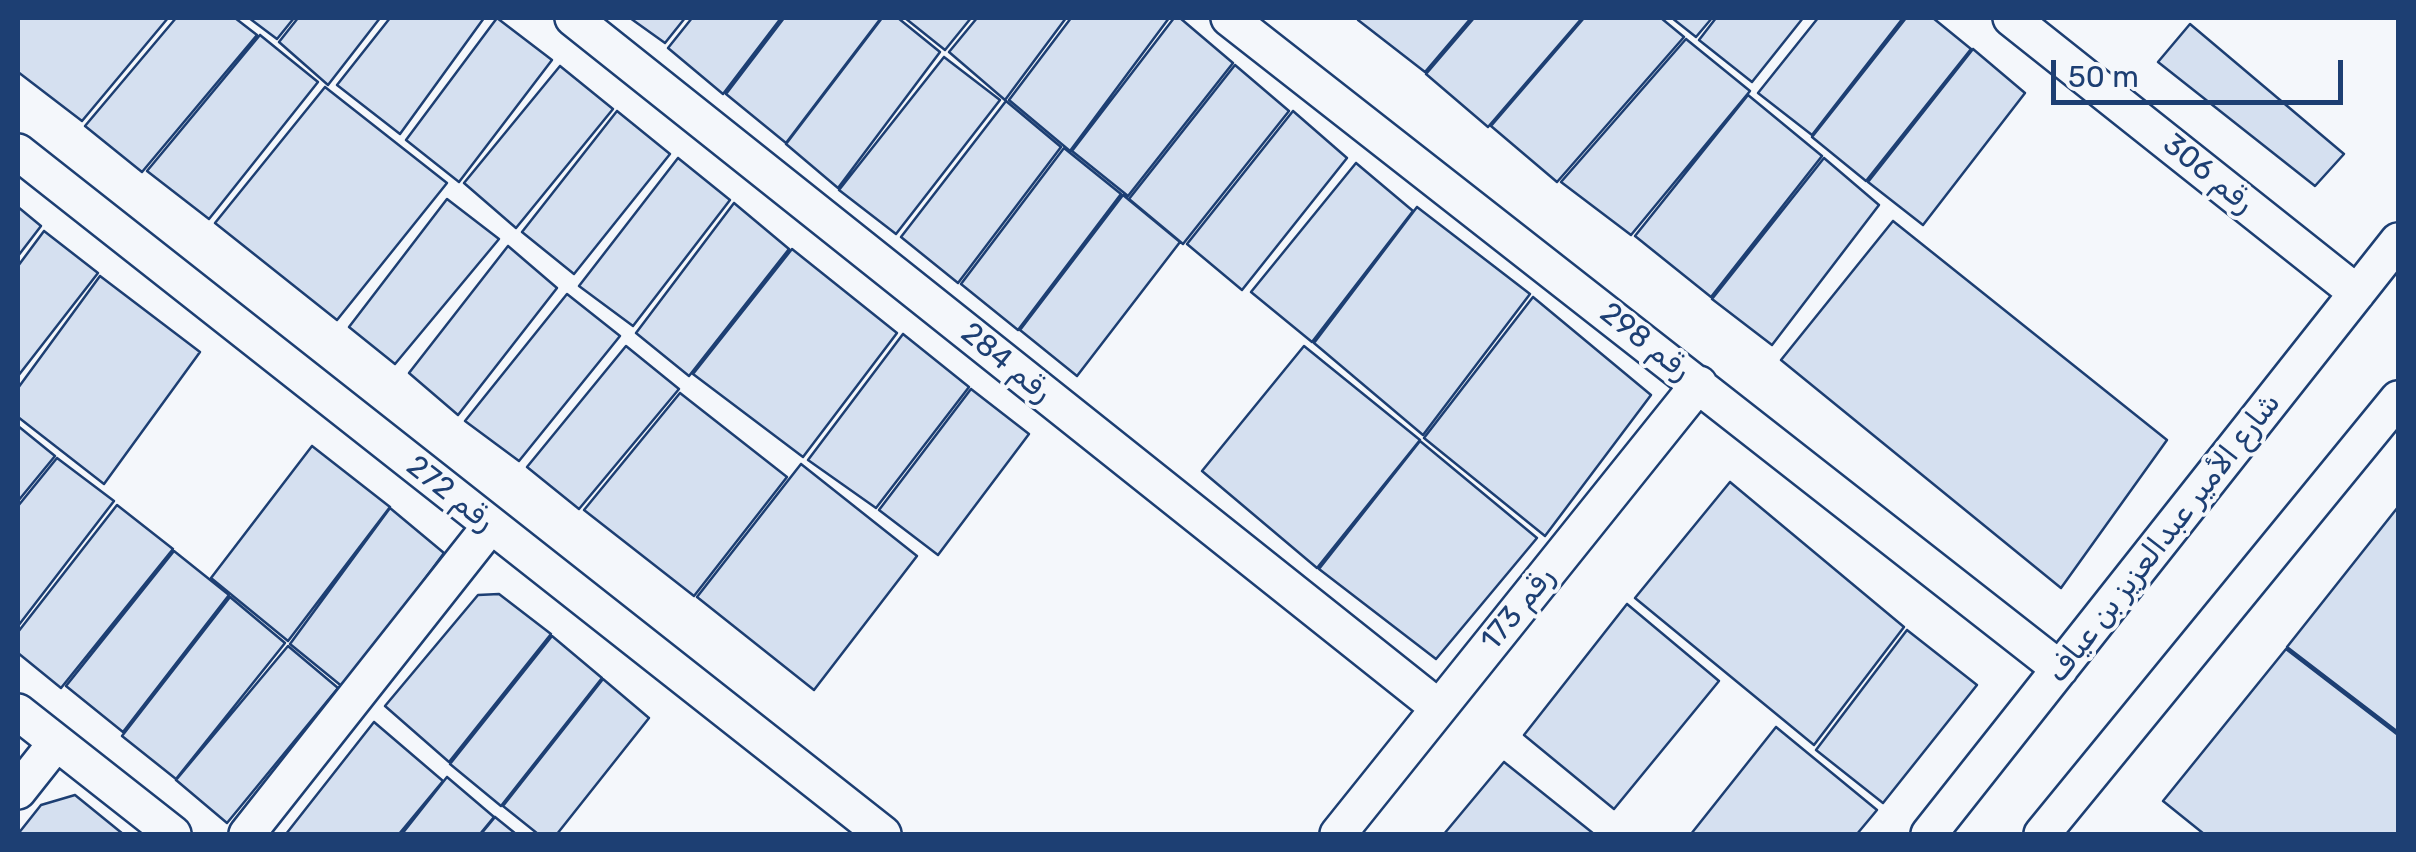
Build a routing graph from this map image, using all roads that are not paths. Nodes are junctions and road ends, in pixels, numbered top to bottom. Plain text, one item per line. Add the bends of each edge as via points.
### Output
1 (573, 18) edge
2 (1229, 18) edge
3 (2011, 18) edge
4 (18, 152) edge
5 (2398, 241) edge
6 (2357, 293) junction
7 (1698, 384) junction
8 (2398, 399) edge
9 (490, 526) junction
10 (2060, 669) junction
11 (1439, 708) junction
12 (18, 712) edge
13 (56, 742) junction
14 (18, 792) edge
15 (2058, 829) edge
16 (172, 834) edge
17 (247, 834) edge
18 (883, 834) edge
19 (1338, 834) edge
20 (1928, 834) edge

1 - 11 street, رقم 284
2 - 7 street, رقم 298
3 - 6 street, رقم 306
4 - 9 street, رقم 272
5 - 6 street, شارع الأمير عبدالعزيز بن عياف
6 - 10 street, شارع الأمير عبدالعزيز بن عياف
7 - 10 street, رقم 298
7 - 11 street, رقم 173
8 - 15 street
9 - 17 street
9 - 18 street, رقم 272
10 - 20 street, شارع الأمير عبدالعزيز بن عياف
11 - 19 street, رقم 173
12 - 13 street
13 - 14 street
13 - 16 street

